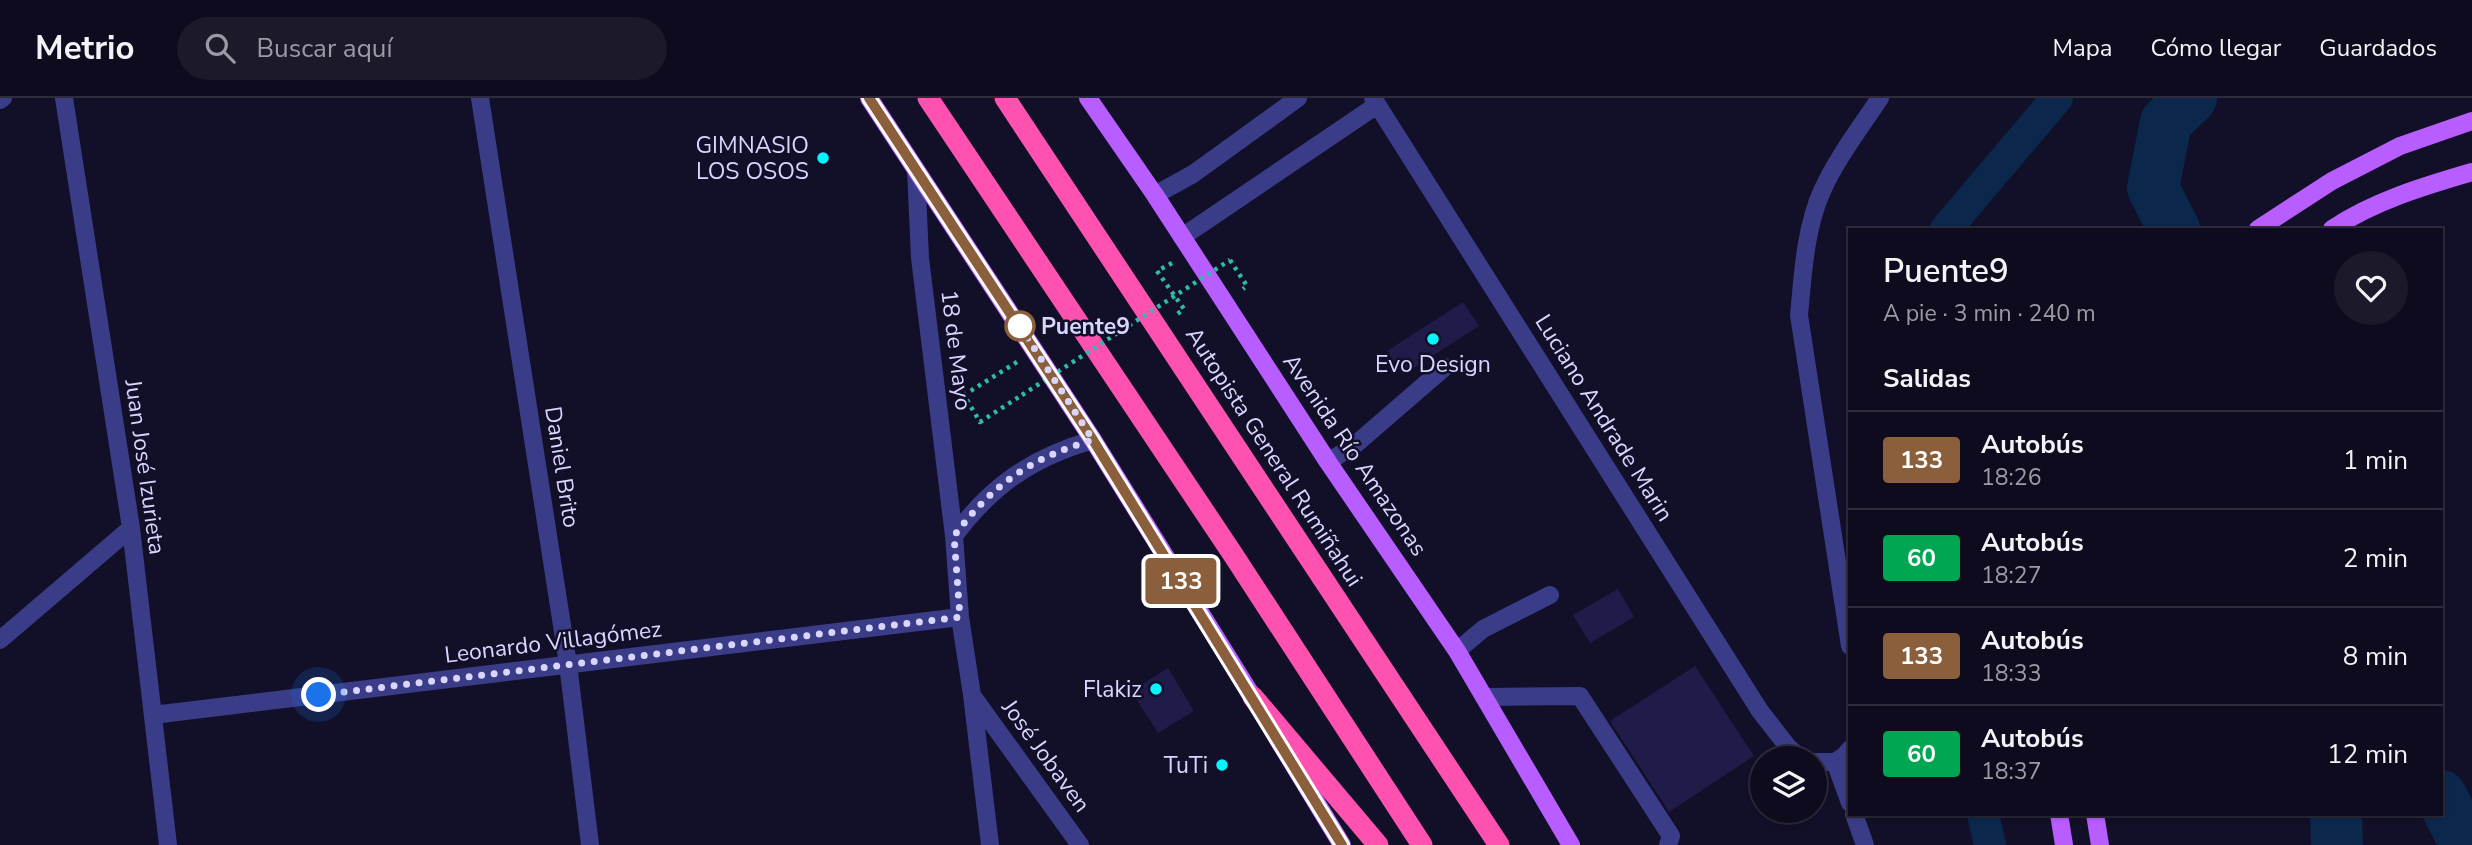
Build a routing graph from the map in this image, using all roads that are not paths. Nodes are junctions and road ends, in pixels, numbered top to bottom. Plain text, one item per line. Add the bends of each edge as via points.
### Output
1 (64, 98) edge
2 (480, 98) edge
3 (869, 98) edge
4 (928, 98) edge
5 (1005, 98) edge
6 (1088, 98) edge
7 (1298, 98) edge
8 (1880, 98) edge
9 (1375, 101) edge
10 (2472, 121) edge
11 (916, 170) junction
12 (2472, 173) edge
13 (1155, 195) junction
14 (2262, 226) edge
15 (2334, 228) edge
16 (1182, 237) junction
17 (1445, 367) dead end
18 (1093, 440) junction
19 (1328, 462) junction
20 (131, 528) junction
21 (954, 536) junction
22 (1550, 596) dead end
23 (960, 617) junction
24 (1848, 633) edge
25 (0, 640) edge
26 (1457, 651) junction
27 (568, 664) junction
28 (972, 695) junction
29 (1253, 698) junction
30 (1485, 698) junction
31 (153, 715) junction
32 (1786, 746) edge
33 (1848, 751) edge
34 (1827, 762) edge
35 (1835, 762) junction
36 (1848, 798) edge
37 (1855, 816) edge
38 (2059, 816) edge
39 (2095, 816) edge
40 (168, 845) edge
41 (590, 845) edge
42 (990, 845) edge
43 (1080, 845) edge
44 (1342, 845) edge
45 (1378, 845) edge
46 (1422, 845) edge
47 (1499, 845) edge
48 (1571, 845) edge
49 (1668, 845) edge
50 (1865, 845) edge
51 (2064, 845) edge
52 (2100, 845) edge

1 - 20 street, Juan José Izurieta
2 - 27 street, Daniel Brito
3 - 11 main road
4 - 46 highway
5 - 47 highway, Autopista General Rumiñahui
6 - 13 main road, Avenida Río Amazonas
7 - 13 street via 1193,174
8 - 24 street via 1821,193 1804,260 1799,315
9 - 16 street
9 - 32 street, Luciano Andrade Marin
10 - 14 main road via 2400,146 2332,181
11 - 18 main road
11 - 21 street, 18 de Mayo via 920,258
12 - 15 main road via 2416,188
13 - 16 main road, Avenida Río Amazonas
16 - 19 main road, Avenida Río Amazonas
17 - 19 street via 1356,444
18 - 21 street via 1065,448 1015,475 972,513
18 - 29 main road
19 - 26 main road, Avenida Río Amazonas
20 - 25 street
20 - 31 street, Juan José Izurieta
21 - 23 street, 18 de Mayo
22 - 26 street via 1483,629
23 - 27 street, Leonardo Villagómez
23 - 28 street, 18 de Mayo
26 - 30 main road, Avenida Río Amazonas
27 - 31 street, Leonardo Villagómez
27 - 41 street, Daniel Brito
28 - 42 street, 18 de Mayo
28 - 43 street, José Jobaven
29 - 44 main road
29 - 45 highway
30 - 48 main road, Avenida Río Amazonas
30 - 49 street via 1580,695 1671,836
31 - 40 street, Juan José Izurieta
33 - 35 street
34 - 35 street
35 - 36 street
37 - 50 street
38 - 51 main road
39 - 52 main road

